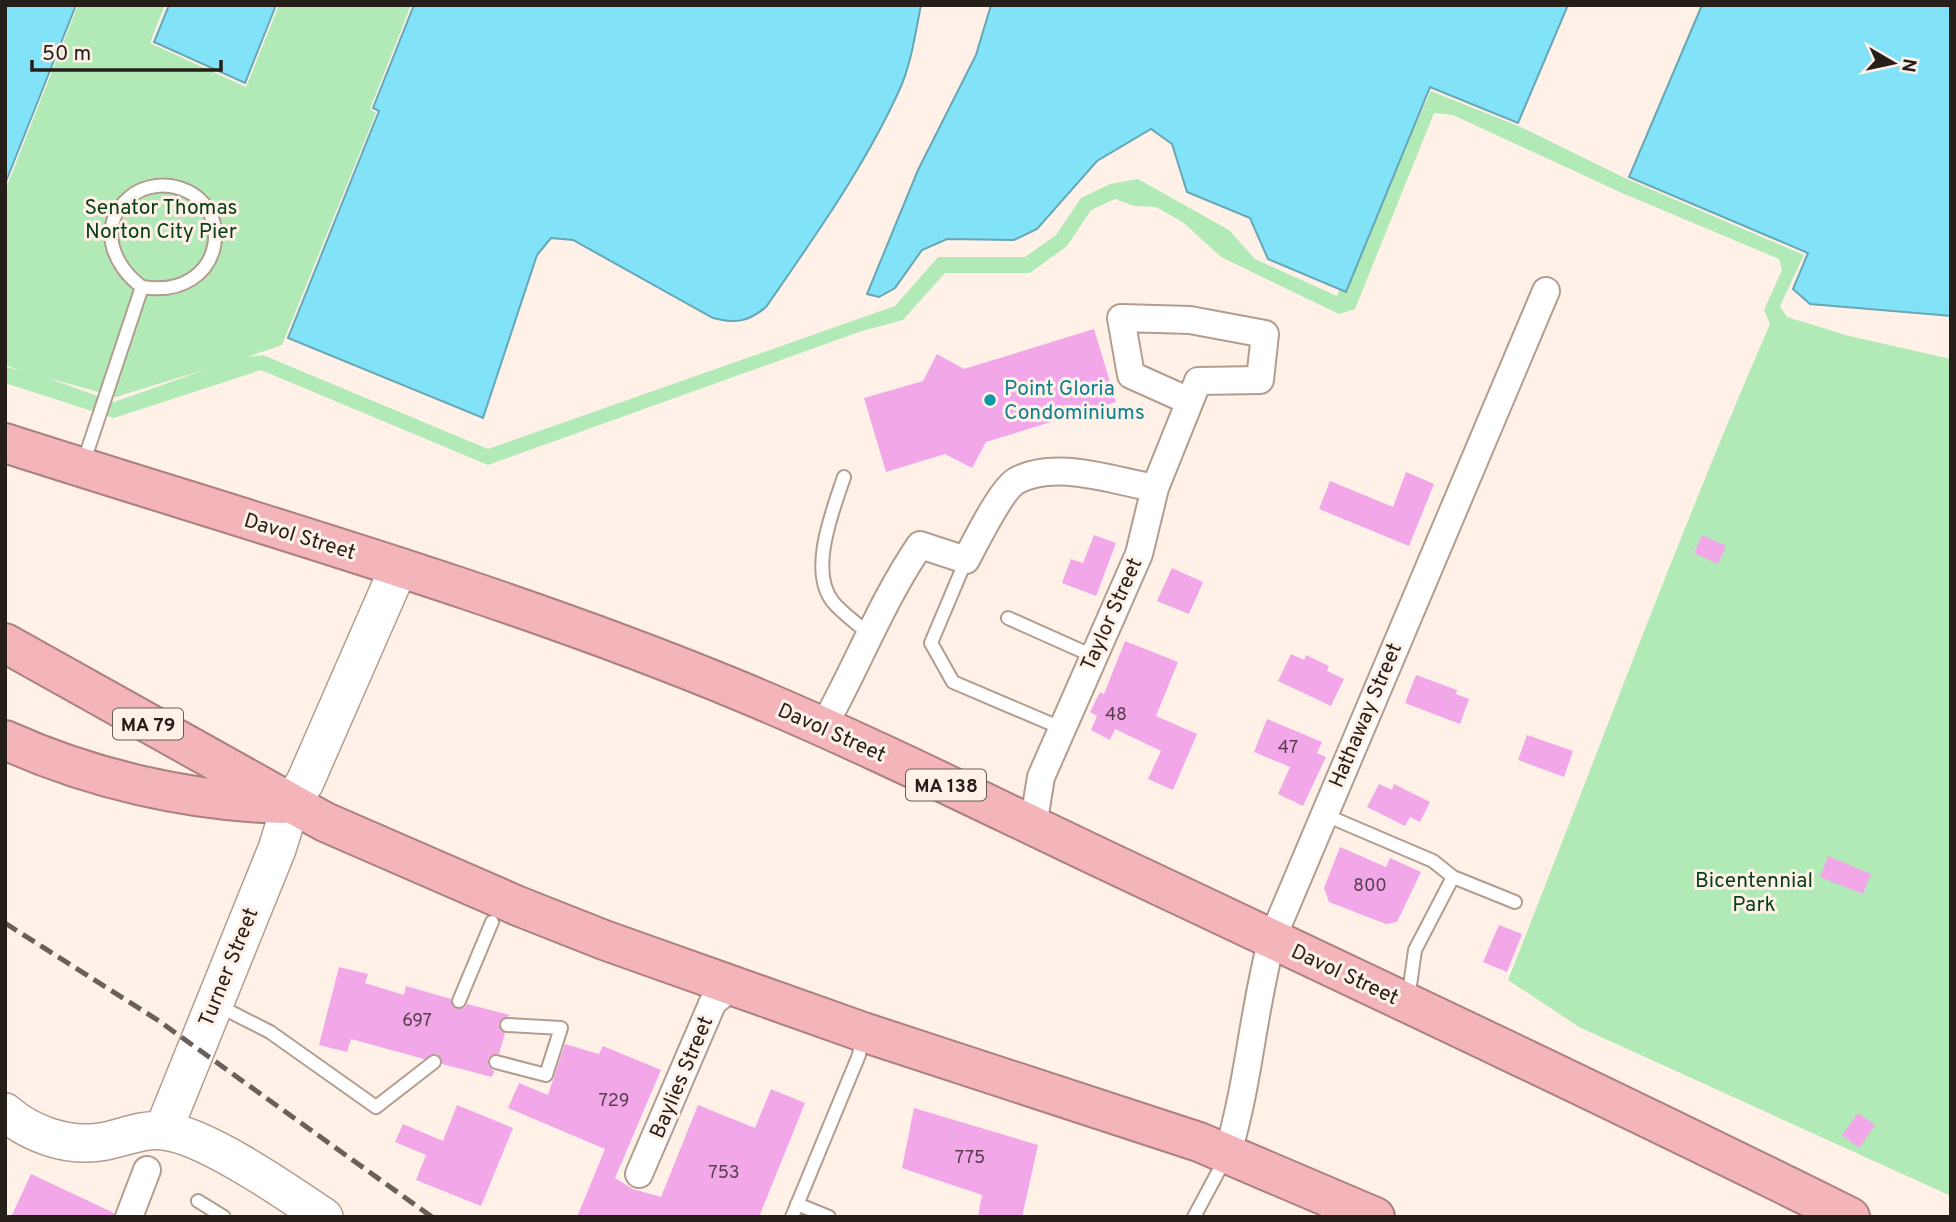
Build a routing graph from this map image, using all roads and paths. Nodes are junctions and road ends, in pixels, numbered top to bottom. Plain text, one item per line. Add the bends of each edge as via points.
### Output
1 (142, 287) junction
2 (1546, 291) dead end
3 (1189, 401) junction
4 (5, 443) edge
5 (82, 467) junction
6 (844, 477) dead end
7 (1155, 488) junction
8 (967, 560) junction
9 (399, 567) junction
10 (1008, 618) dead end
11 (870, 635) junction
12 (5, 643) edge
13 (1093, 656) junction
14 (823, 727) junction
15 (1061, 728) junction
16 (5, 740) edge
17 (291, 804) junction
18 (1323, 814) junction
19 (1033, 826) junction
20 (1453, 877) junction
21 (1515, 902) dead end
22 (492, 922) dead end
23 (1272, 939) junction
24 (732, 987) junction
25 (459, 1001) dead end
26 (213, 1003) junction
27 (1408, 1004) junction
28 (507, 1025) dead end
29 (863, 1032) junction
30 (434, 1062) dead end
31 (496, 1062) dead end
32 (5, 1112) edge
33 (163, 1130) junction
34 (1228, 1152) junction
35 (147, 1170) dead end
36 (639, 1174) dead end
37 (198, 1201) dead end
38 (797, 1204) junction
39 (317, 1215) edge
40 (129, 1217) edge
41 (224, 1217) edge
42 (792, 1217) edge
43 (829, 1217) edge
44 (1194, 1217) edge
45 (1375, 1217) edge
46 (1850, 1217) edge

1 - 1 lane via 175,288 192,281 206,267 215,246 215,226 208,210 184,189 155,186 139,191 118,211 111,243 114,258 126,276
1 - 5 lane
2 - 18 street, Hathaway Street
3 - 3 street, Taylor Street via 1131,375 1121,318 1190,320 1265,334 1260,380 1198,381
3 - 7 street, Taylor Street
4 - 5 highway, Davol Street / MA 138
5 - 9 highway, Davol Street / MA 138
6 - 11 lane via 827,526 822,578 832,601
7 - 8 street via 1053,470 1014,482
7 - 13 street, Taylor Street via 1139,554
8 - 11 street via 920,545 895,582
8 - 15 lane via 931,643 953,682
9 - 14 highway, Davol Street / MA 138 via 608,639
9 - 17 main road, Turner Street via 305,782
10 - 13 lane
11 - 14 street
12 - 17 highway, MA 79
13 - 15 street, Taylor Street
14 - 19 highway, Davol Street / MA 138
15 - 19 street, Taylor Street via 1041,776
16 - 17 highway via 110,779 215,800
17 - 24 highway via 518,906
17 - 26 main road, Turner Street
18 - 20 lane via 1433,862
18 - 23 street, Hathaway Street
19 - 23 highway, Davol Street / MA 138
20 - 21 lane
20 - 27 lane via 1415,950
22 - 25 lane
23 - 27 highway, Davol Street / MA 138
23 - 34 street, Hathaway Street
24 - 29 highway
24 - 36 street, Baylies Street via 713,1002
26 - 30 lane via 270,1031 376,1107
26 - 33 main road, Turner Street
27 - 46 highway, Davol Street / MA 138
28 - 31 lane via 561,1028 546,1075
29 - 34 highway
29 - 38 lane via 859,1055
32 - 33 main road via 35,1132 66,1141 99,1142
33 - 39 main road via 200,1141
34 - 44 lane
34 - 45 highway
35 - 40 street
37 - 41 lane
38 - 42 lane
38 - 43 lane

